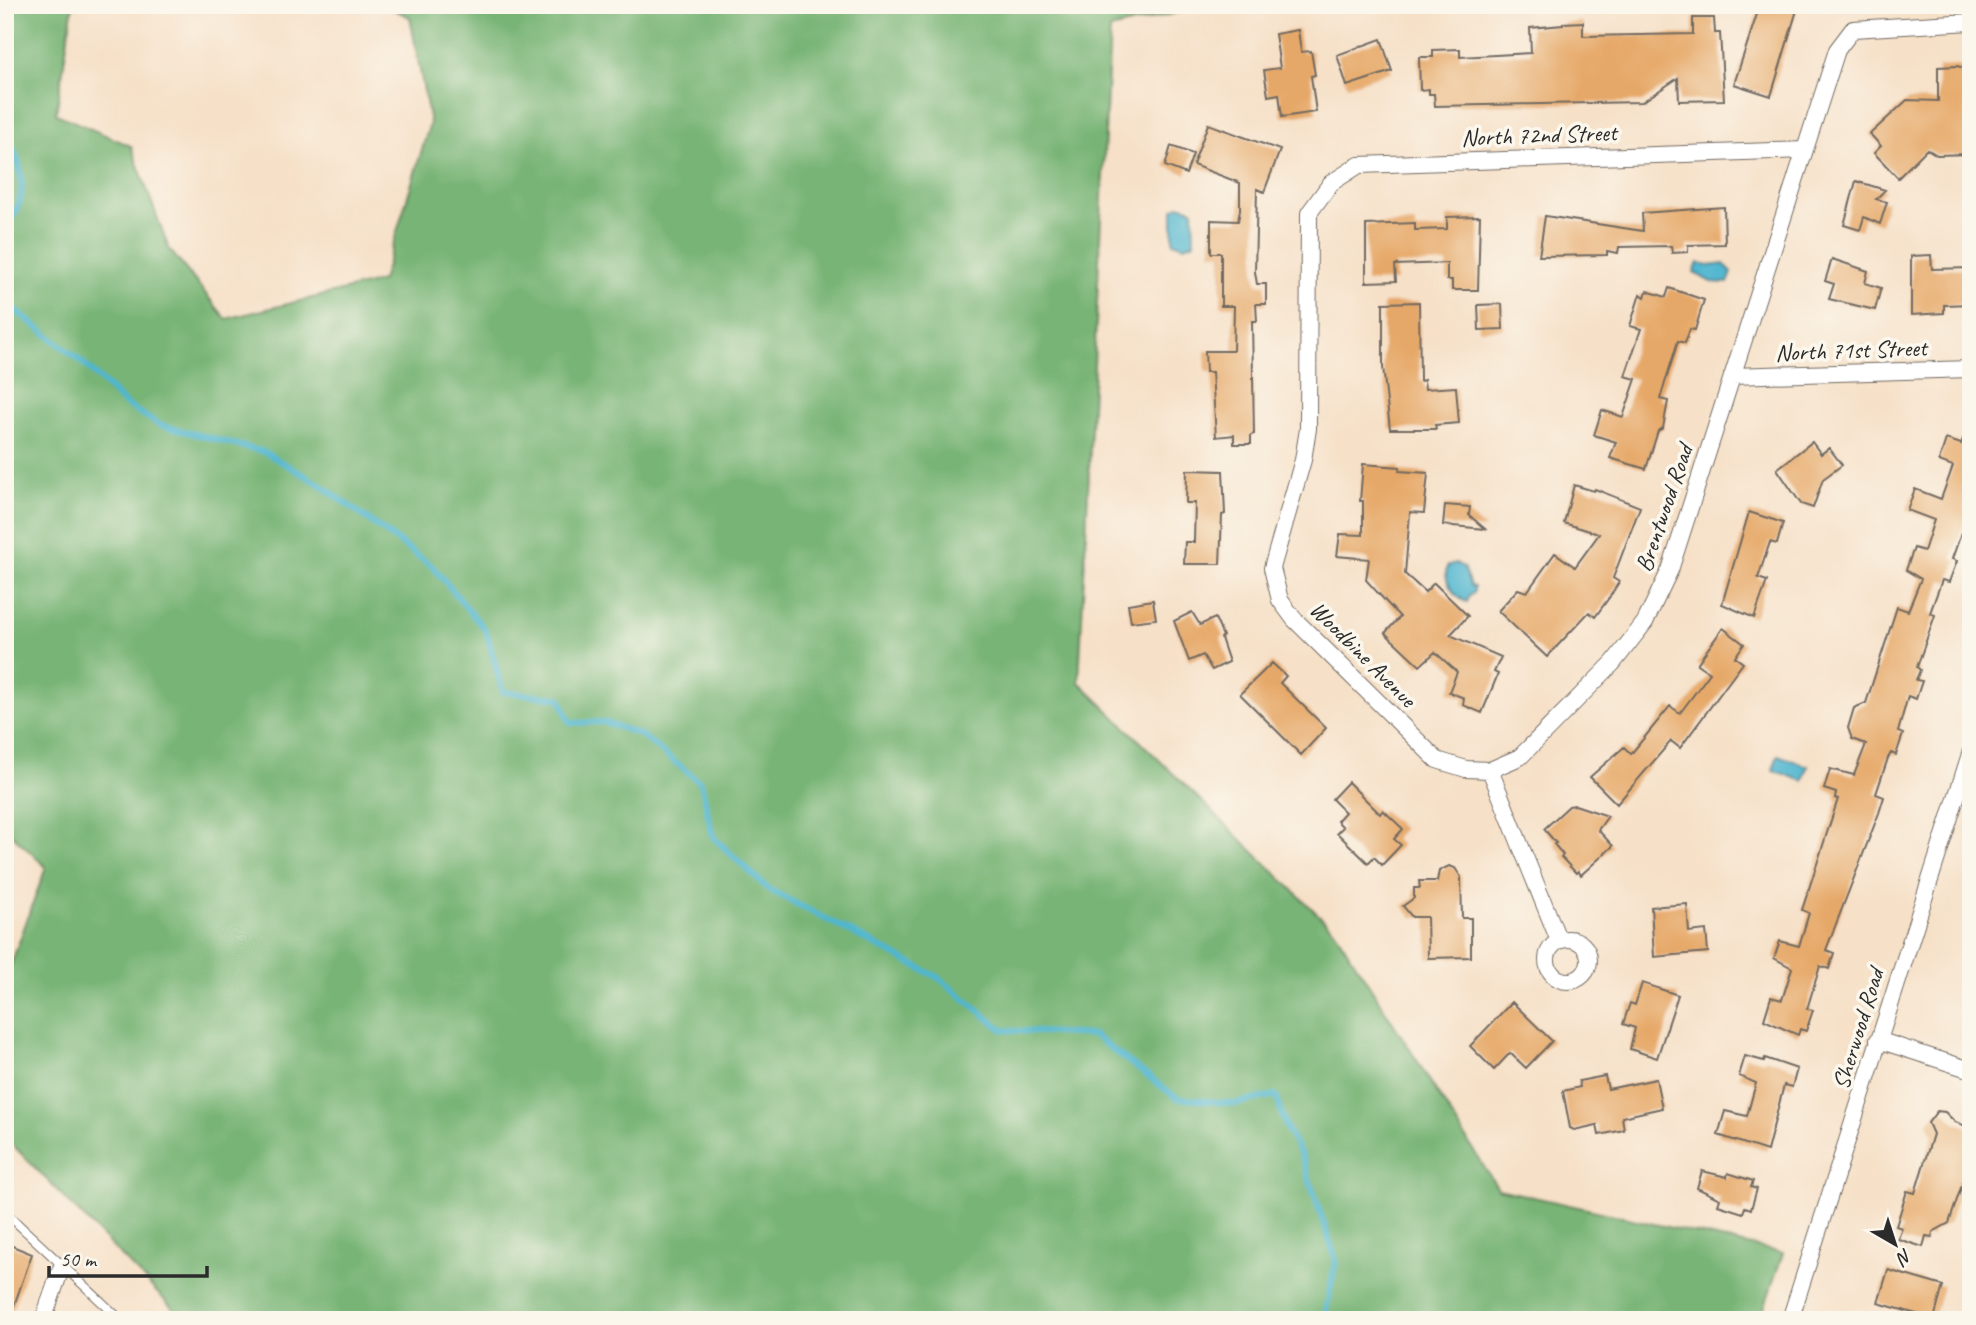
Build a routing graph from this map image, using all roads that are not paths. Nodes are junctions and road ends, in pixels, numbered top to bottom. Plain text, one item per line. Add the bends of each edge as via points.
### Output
1 (1971, 22) edge
2 (1805, 150) junction
3 (1308, 227) joint
4 (1971, 369) edge
5 (1732, 376) junction
6 (1971, 751) edge
7 (1490, 770) junction
8 (1559, 941) dead end
9 (1878, 1040) junction
10 (1971, 1070) edge
11 (5, 1212) edge
12 (62, 1266) junction
13 (43, 1320) edge
14 (121, 1320) edge
15 (1790, 1320) edge

1 - 2 street, Brentwood Road via 1853,29 1837,50
2 - 3 street, North 72nd Street via 1359,164 1331,183 1309,213
2 - 5 street, Brentwood Road
3 - 7 street, Woodbine Avenue via 1308,429 1272,568 1280,600 1437,760
4 - 5 street, North 71st Street
5 - 7 street, Brentwood Road via 1670,570 1645,622 1613,663 1520,757
6 - 9 street, Sherwood Road
7 - 8 street
9 - 10 street
9 - 15 street, Sherwood Road
11 - 12 lane
12 - 13 street
12 - 14 lane

